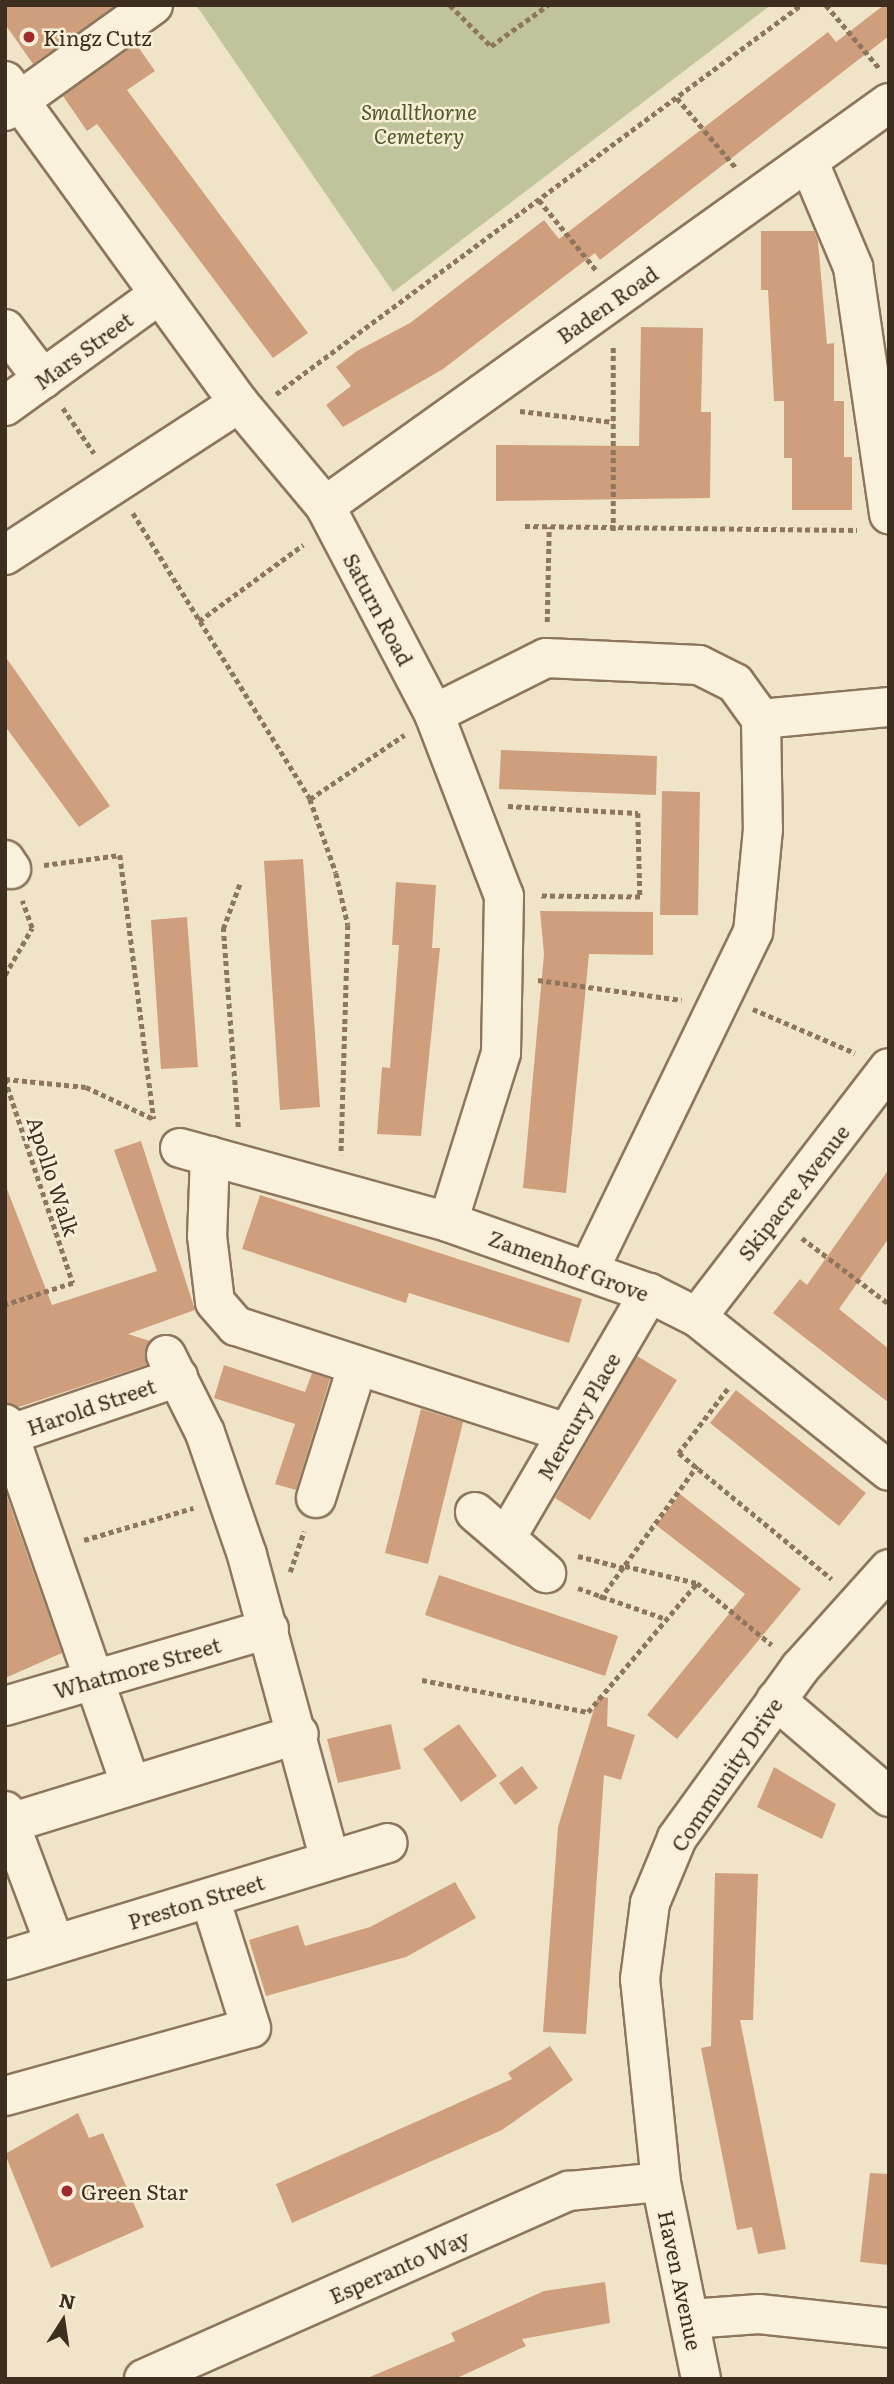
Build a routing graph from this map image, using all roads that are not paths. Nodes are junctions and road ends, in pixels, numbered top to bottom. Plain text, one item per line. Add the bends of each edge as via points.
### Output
1 (153, 5) edge
2 (887, 89) edge
3 (10, 98) edge
4 (810, 165) junction
5 (160, 294) junction
6 (5, 329) edge
7 (43, 379) junction
8 (5, 406) edge
9 (244, 409) junction
10 (330, 514) junction
11 (875, 522) edge
12 (5, 555) edge
13 (889, 707) edge
14 (434, 714) junction
15 (761, 719) junction
16 (877, 1062) edge
17 (448, 1222) junction
18 (590, 1268) junction
19 (649, 1293) junction
20 (697, 1317) junction
21 (357, 1367) junction
22 (6, 1431) edge
23 (567, 1433) junction
24 (889, 1471) edge
25 (316, 1498) road end
26 (475, 1512) dead end
27 (506, 1538) junction
28 (889, 1569) edge
29 (546, 1573) road end
30 (269, 1629) junction
31 (97, 1679) junction
32 (776, 1700) junction
33 (5, 1706) edge
34 (299, 1734) junction
35 (131, 1785) junction
36 (889, 1797) edge
37 (7, 1817) edge
38 (387, 1843) dead end
39 (330, 1860) junction
40 (211, 1898) junction
41 (54, 1942) junction
42 (5, 1960) edge
43 (5, 2096) edge
44 (661, 2182) junction
45 (690, 2319) junction
46 (889, 2328) edge
47 (144, 2379) edge
48 (701, 2379) edge

1 - 3 street
2 - 4 street, Baden Road
3 - 5 street, Saturn Road
4 - 10 street, Baden Road via 465,405
4 - 11 street via 853,267
5 - 7 street, Mars Street
5 - 9 street, Saturn Road
6 - 7 street
7 - 8 street, Mars Street
9 - 10 street, Saturn Road
9 - 12 street via 115,483
10 - 14 street, Saturn Road
13 - 15 street
14 - 15 street via 546,658 699,665 735,683
14 - 17 street, Saturn Road via 504,896 501,1053
15 - 18 street via 763,829 753,932
16 - 20 street, Skipacre Avenue via 774,1217
17 - 18 street, Zamenhof Grove
17 - 21 street, Zamenhof Grove via 211,1156 207,1236 215,1302 236,1326
18 - 19 street, Zamenhof Grove
19 - 20 street, Zamenhof Grove
19 - 23 street, Mercury Place
20 - 24 street, Zamenhof Grove
21 - 23 street
21 - 25 street
22 - 30 street, Harold Street via 172,1366 228,1498
22 - 31 street
23 - 27 street, Mercury Place
26 - 27 street
27 - 29 street
28 - 32 street, Community Drive
30 - 31 street, Whatmore Street
30 - 34 street
31 - 33 street, Whatmore Street
31 - 35 street
32 - 36 street
32 - 44 street, Community Drive via 677,1838 650,1903 640,1979
34 - 35 street
34 - 39 street
35 - 37 street
37 - 41 street
38 - 39 street, Preston Street
39 - 40 street, Preston Street
40 - 41 street, Preston Street
40 - 43 street via 251,2028
41 - 42 street, Preston Street
44 - 45 street, Haven Avenue
44 - 47 street, Esperanto Way via 569,2191
45 - 46 street via 760,2314
45 - 48 street, Haven Avenue

